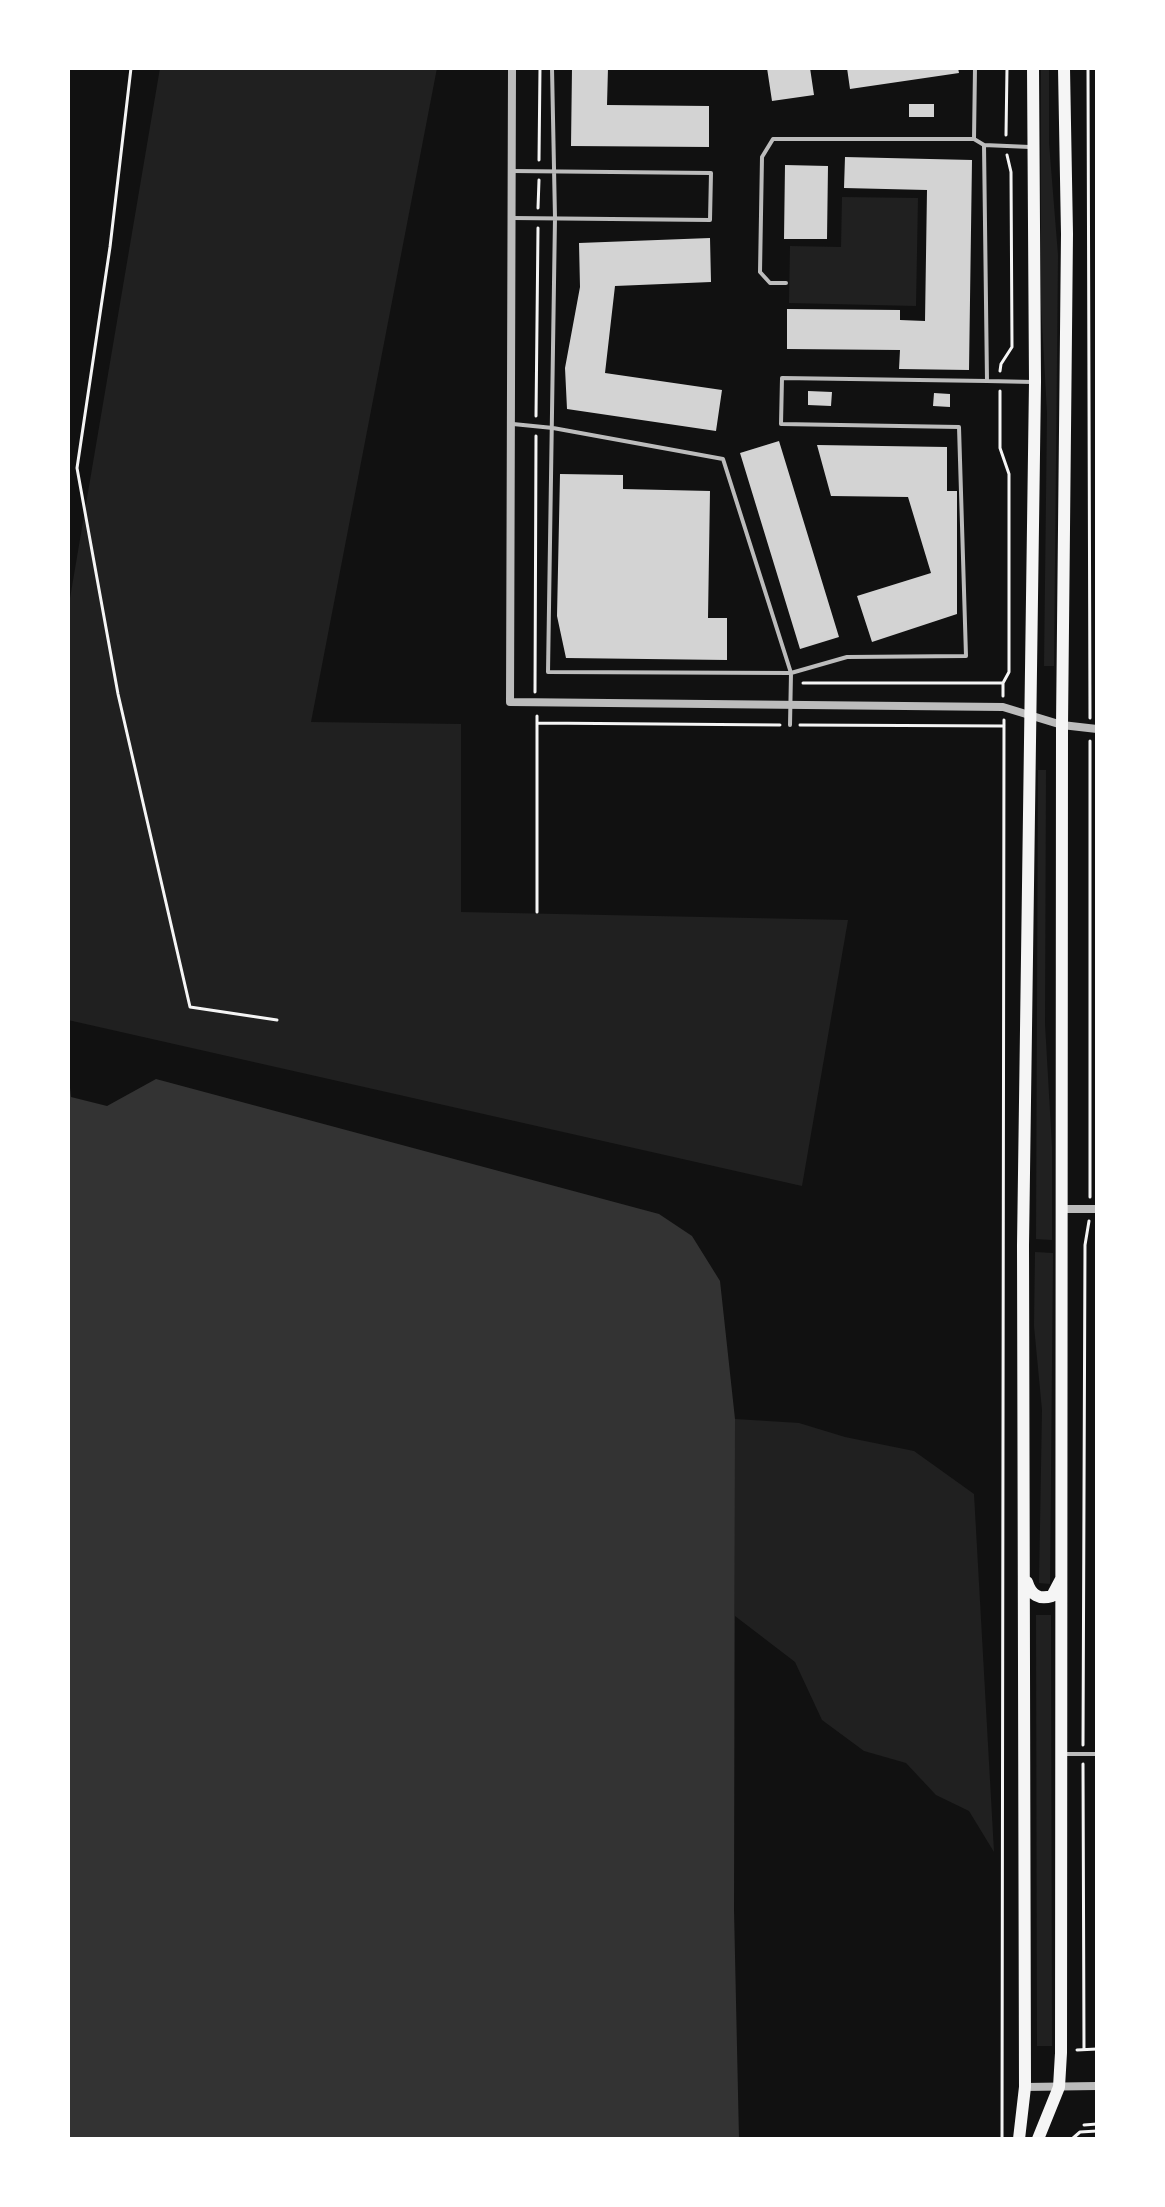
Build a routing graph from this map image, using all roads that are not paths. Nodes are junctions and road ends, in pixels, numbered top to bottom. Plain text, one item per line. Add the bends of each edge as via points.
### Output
1 (512, 68) edge
2 (552, 68) edge
3 (975, 68) edge
4 (1033, 68) edge
5 (1064, 68) edge
6 (974, 139) junction
7 (984, 145) junction
8 (1034, 147) junction
9 (512, 171) junction
10 (555, 172) junction
11 (511, 218) junction
12 (555, 218) junction
13 (786, 283) dead end
14 (987, 381) junction
15 (1035, 382) junction
16 (511, 424) junction
17 (553, 428) junction
18 (791, 673) junction
19 (790, 705) junction
20 (1032, 716) junction
21 (790, 725) road end
22 (1062, 725) junction
23 (1094, 729) edge
24 (1063, 1209) junction
25 (1094, 1209) edge
26 (1062, 1574) junction
27 (1024, 1575) junction
28 (1062, 1754) junction
29 (1097, 1754) edge
30 (1097, 2086) edge
31 (1025, 2087) junction
32 (1059, 2087) junction
33 (1019, 2139) edge
34 (1038, 2139) edge

1 - 9 street
2 - 10 lane
3 - 6 lane
4 - 8 main road
5 - 22 main road
6 - 7 lane
6 - 13 lane via 773,139 762,157 760,272 770,283
7 - 8 lane
7 - 14 lane
8 - 15 main road
9 - 10 lane
9 - 11 street
10 - 12 lane
10 - 12 lane via 711,173 710,220
11 - 12 lane
11 - 16 street
12 - 17 lane
14 - 15 lane
14 - 18 lane via 782,378 781,424 959,427 966,640 966,656 847,657
15 - 20 main road
16 - 17 lane
16 - 19 street via 510,702
17 - 18 lane via 723,459
17 - 18 lane via 548,672
18 - 19 lane
19 - 20 street via 1003,707
19 - 21 lane
20 - 22 street
20 - 27 main road via 1023,1245
22 - 23 street
22 - 24 main road
24 - 25 street
24 - 26 main road
26 - 27 main road via 1052,1596 1044,1599 1029,1589
26 - 28 main road
27 - 31 main road
28 - 29 lane
28 - 32 main road
30 - 32 street
31 - 32 street
31 - 33 main road
32 - 34 main road

